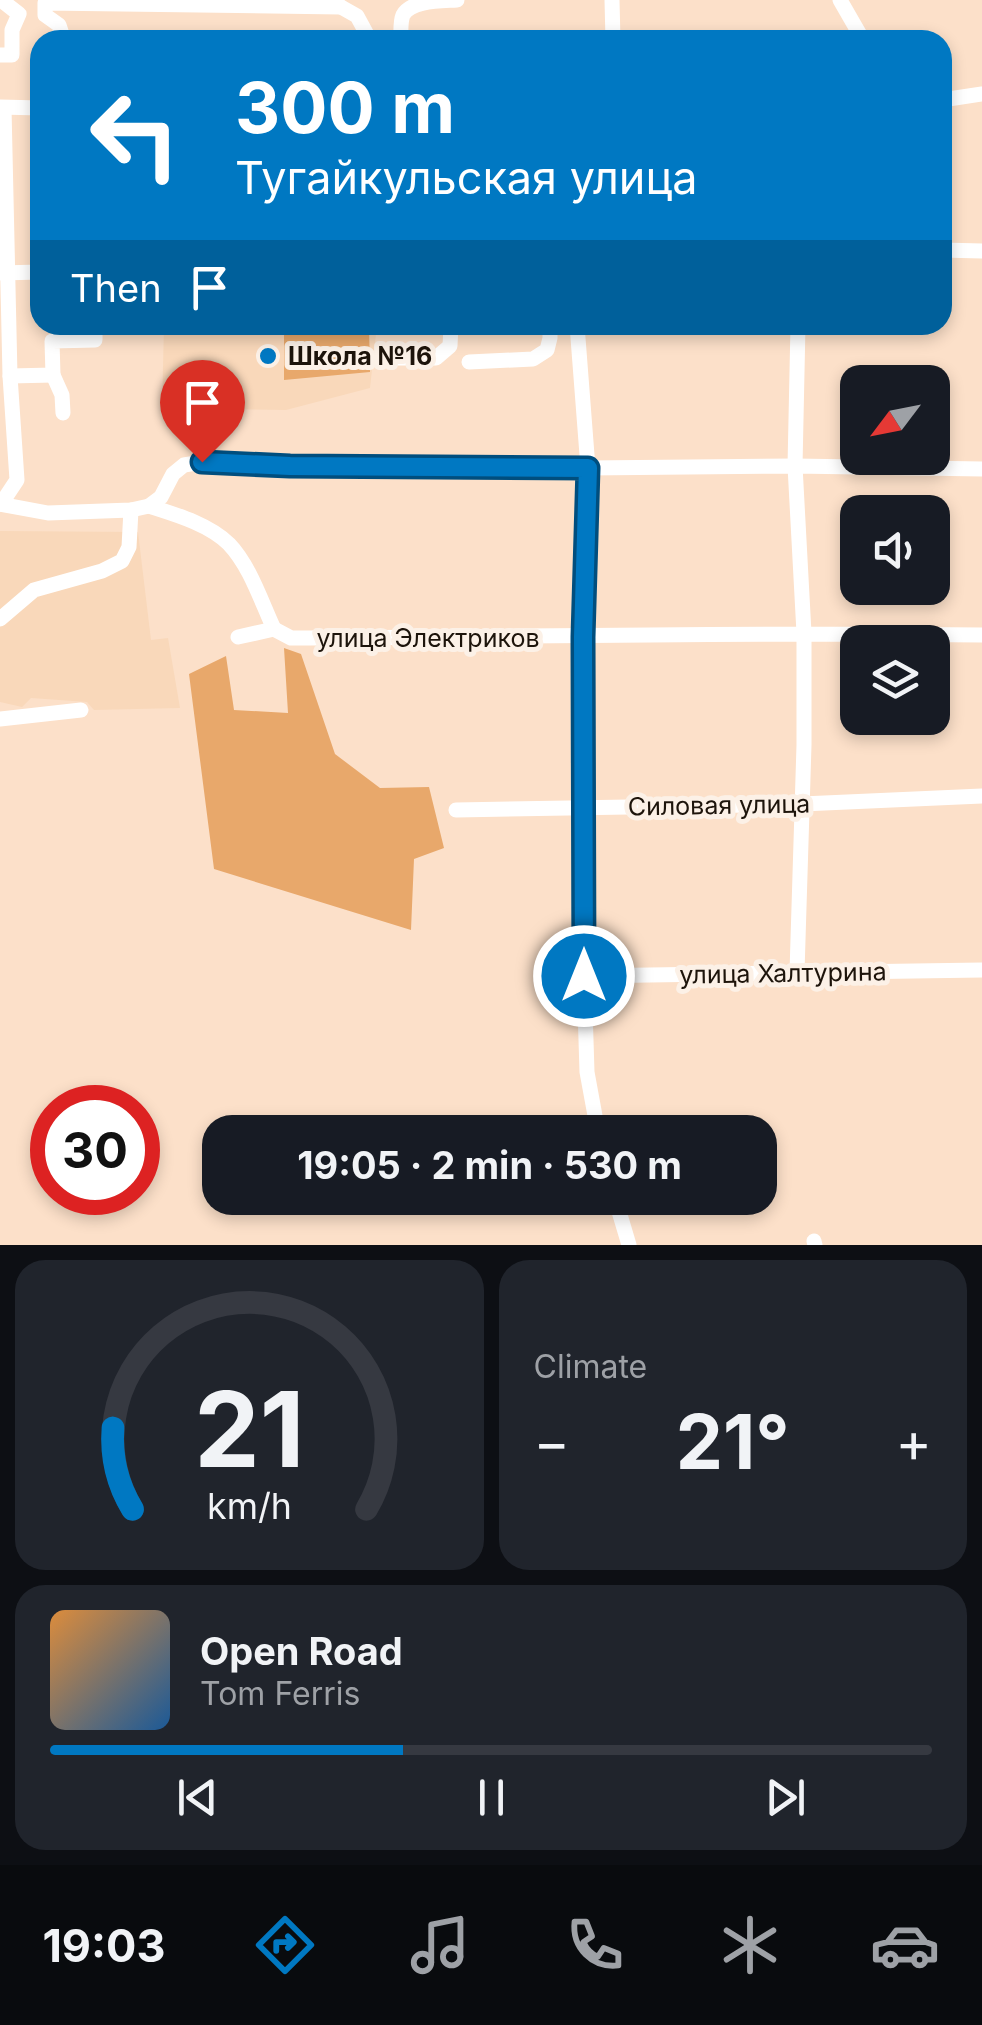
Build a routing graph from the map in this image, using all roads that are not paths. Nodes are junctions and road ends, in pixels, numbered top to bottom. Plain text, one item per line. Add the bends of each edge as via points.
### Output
1 (5, 0) edge
2 (457, 0) edge
3 (612, 0) edge
4 (840, 0) edge
5 (341, 3) edge
6 (45, 6) edge
7 (20, 14) junction
8 (60, 30) edge
9 (365, 30) edge
10 (401, 30) edge
11 (613, 30) edge
12 (857, 30) edge
13 (0, 55) edge
14 (982, 94) edge
15 (952, 98) edge
16 (2, 108) edge
17 (30, 108) edge
18 (952, 250) edge
19 (982, 252) edge
20 (4, 272) edge
21 (30, 272) edge
22 (95, 335) edge
23 (451, 335) edge
24 (548, 335) edge
25 (579, 335) edge
26 (798, 335) edge
27 (392, 358) dead end
28 (468, 362) dead end
29 (53, 375) junction
30 (10, 376) junction
31 (64, 413) dead end
32 (795, 466) junction
33 (588, 468) junction
34 (982, 469) edge
35 (1, 504) edge
36 (149, 506) junction
37 (131, 510) junction
38 (0, 619) edge
39 (274, 628) junction
40 (804, 632) junction
41 (982, 635) edge
42 (238, 637) dead end
43 (583, 637) junction
44 (81, 710) dead end
45 (0, 719) edge
46 (982, 796) edge
47 (802, 804) junction
48 (582, 808) junction
49 (456, 810) dead end
50 (982, 970) edge
51 (797, 972) junction
52 (584, 976) junction
53 (595, 1115) edge
54 (620, 1215) edge
55 (628, 1245) edge

1 - 7 street
2 - 10 street via 410,8
3 - 11 street
4 - 12 street
5 - 6 street
5 - 9 street
6 - 7 street
6 - 8 street
7 - 13 street via 12,55
14 - 15 street
16 - 17 street
16 - 20 street
18 - 19 street
20 - 21 street
20 - 30 street
22 - 29 street via 52,341
23 - 27 street via 450,346 436,358
24 - 28 street via 546,350 533,360
25 - 33 street
26 - 32 street
29 - 30 street
29 - 31 street
30 - 35 street via 17,480
32 - 33 street
32 - 34 street
32 - 40 street
33 - 36 street via 202,462 173,474
33 - 43 street
35 - 37 street via 48,513
36 - 37 street
36 - 39 street via 228,542
37 - 38 street via 122,561 34,590
39 - 42 street, улица Электриков
39 - 43 street, улица Электриков via 291,638
40 - 41 street, улица Электриков
40 - 43 street, улица Электриков
40 - 47 street
43 - 48 street
44 - 45 street
46 - 47 street, Силовая улица
47 - 48 street, Силовая улица
47 - 51 street
48 - 49 street, Силовая улица
48 - 52 street
50 - 51 street, улица Халтурина
51 - 52 street, улица Халтурина
52 - 53 street via 586,1072
54 - 55 street

